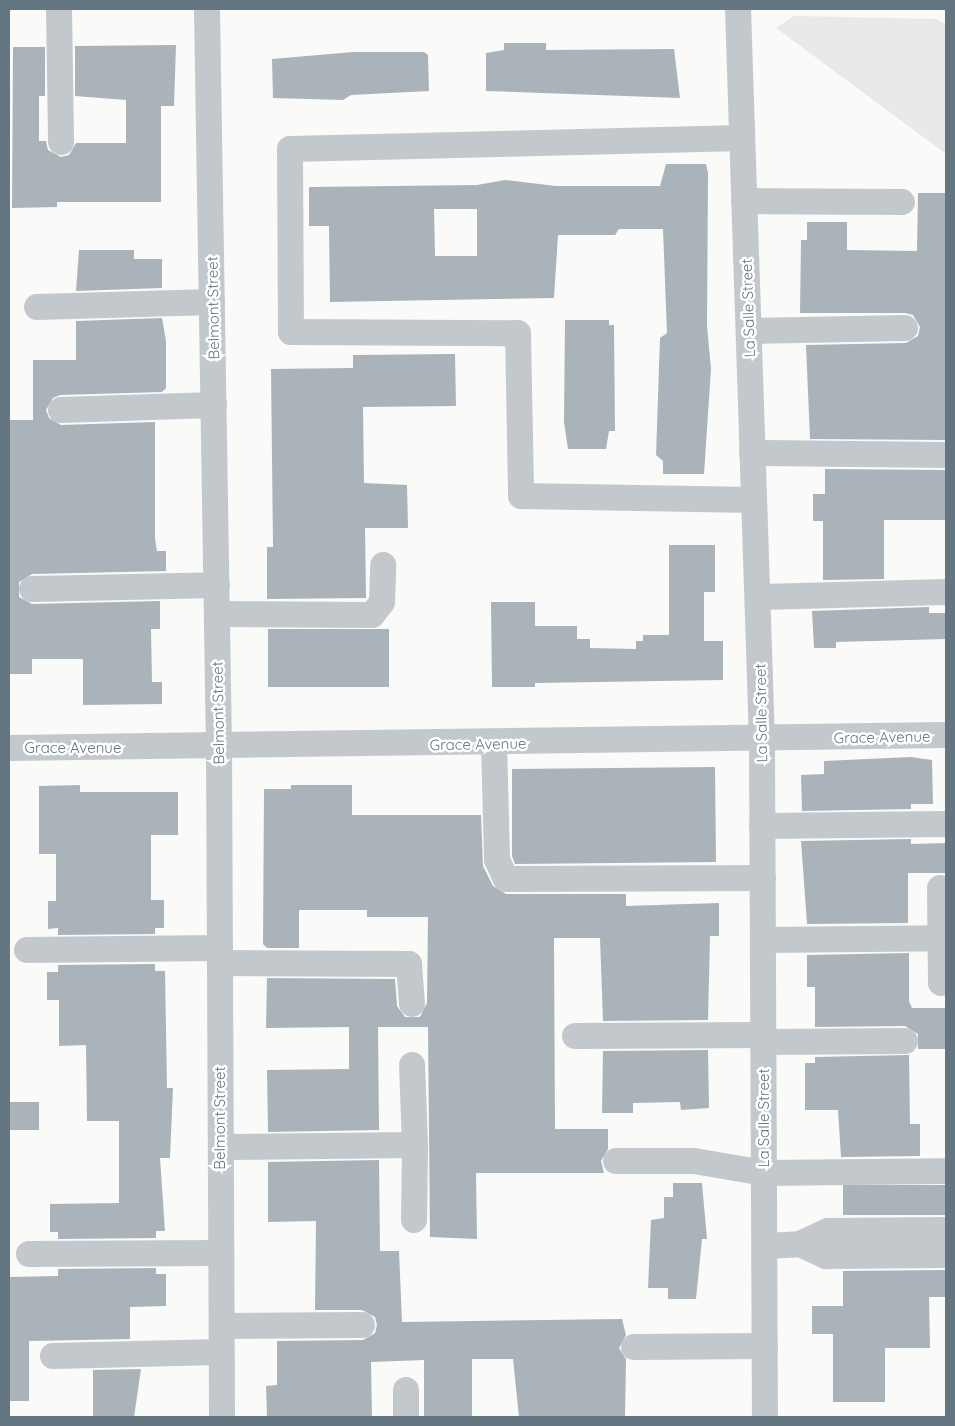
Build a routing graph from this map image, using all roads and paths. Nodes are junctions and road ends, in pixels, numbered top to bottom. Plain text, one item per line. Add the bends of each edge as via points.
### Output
1 (59, 9) edge
2 (207, 9) edge
3 (738, 9) edge
4 (742, 138) junction
5 (61, 142) dead end
6 (744, 201) junction
7 (902, 202) dead end
8 (212, 302) junction
9 (37, 307) dead end
10 (905, 328) dead end
11 (749, 331) junction
12 (214, 405) junction
13 (61, 410) dead end
14 (752, 453) junction
15 (946, 455) edge
16 (754, 500) junction
17 (384, 565) dead end
18 (217, 585) junction
19 (32, 589) dead end
20 (946, 592) edge
21 (758, 597) junction
22 (217, 614) junction
23 (946, 736) edge
24 (762, 740) junction
25 (494, 744) junction
26 (219, 747) junction
27 (9, 748) edge
28 (946, 824) edge
29 (762, 826) junction
30 (763, 878) junction
31 (940, 888) dead end
32 (941, 938) junction
33 (763, 940) junction
34 (27, 950) dead end
35 (220, 956) junction
36 (941, 983) dead end
37 (412, 1004) dead end
38 (575, 1036) dead end
39 (763, 1038) junction
40 (905, 1041) dead end
41 (412, 1065) dead end
42 (415, 1145) junction
43 (220, 1147) junction
44 (616, 1161) dead end
45 (943, 1170) dead end
46 (764, 1173) junction
47 (414, 1220) dead end
48 (946, 1230) edge
49 (800, 1244) junction
50 (764, 1246) junction
51 (221, 1253) junction
52 (29, 1254) dead end
53 (946, 1255) edge
54 (362, 1325) dead end
55 (221, 1339) junction
56 (765, 1346) junction
57 (634, 1347) dead end
58 (53, 1356) dead end
59 (406, 1390) dead end
60 (222, 1417) edge
61 (406, 1417) edge
62 (765, 1417) edge

1 - 5 street
2 - 8 street, Belmont Street
3 - 4 street, La Salle Street
4 - 6 street, La Salle Street
4 - 16 street via 290,149 291,332 518,333 521,496
6 - 7 street
6 - 11 street, La Salle Street
8 - 9 street
8 - 12 street, Belmont Street
10 - 11 street
11 - 14 street, La Salle Street
12 - 13 street
12 - 18 street, Belmont Street
14 - 15 street
14 - 16 street, La Salle Street
16 - 21 street, La Salle Street
17 - 22 street via 382,602 372,614
18 - 19 street
18 - 22 street, Belmont Street
20 - 21 street
21 - 24 street, La Salle Street
22 - 26 street, Belmont Street
23 - 24 street, Grace Avenue
24 - 25 street, Grace Avenue
24 - 29 street, La Salle Street
25 - 26 street, Grace Avenue
25 - 30 street via 497,860 506,880
26 - 27 street, Grace Avenue
26 - 35 street, Belmont Street
28 - 29 street
29 - 30 street, La Salle Street
30 - 33 street, La Salle Street
31 - 32 street
32 - 33 street
32 - 36 street
33 - 39 street, La Salle Street
34 - 35 street
35 - 37 street via 409,964
35 - 43 street, Belmont Street
38 - 39 street
39 - 40 street
39 - 46 street, La Salle Street
41 - 42 street
42 - 43 street
42 - 47 street
43 - 51 street, Belmont Street
44 - 46 street via 694,1161
45 - 46 street
46 - 50 street, La Salle Street
48 - 49 street via 828,1231
49 - 50 street
49 - 53 street via 826,1256
50 - 56 street, La Salle Street
51 - 52 street
51 - 55 street, Belmont Street
54 - 55 street
55 - 58 street
55 - 60 street, Belmont Street
56 - 57 street
56 - 62 street, La Salle Street
59 - 61 street

